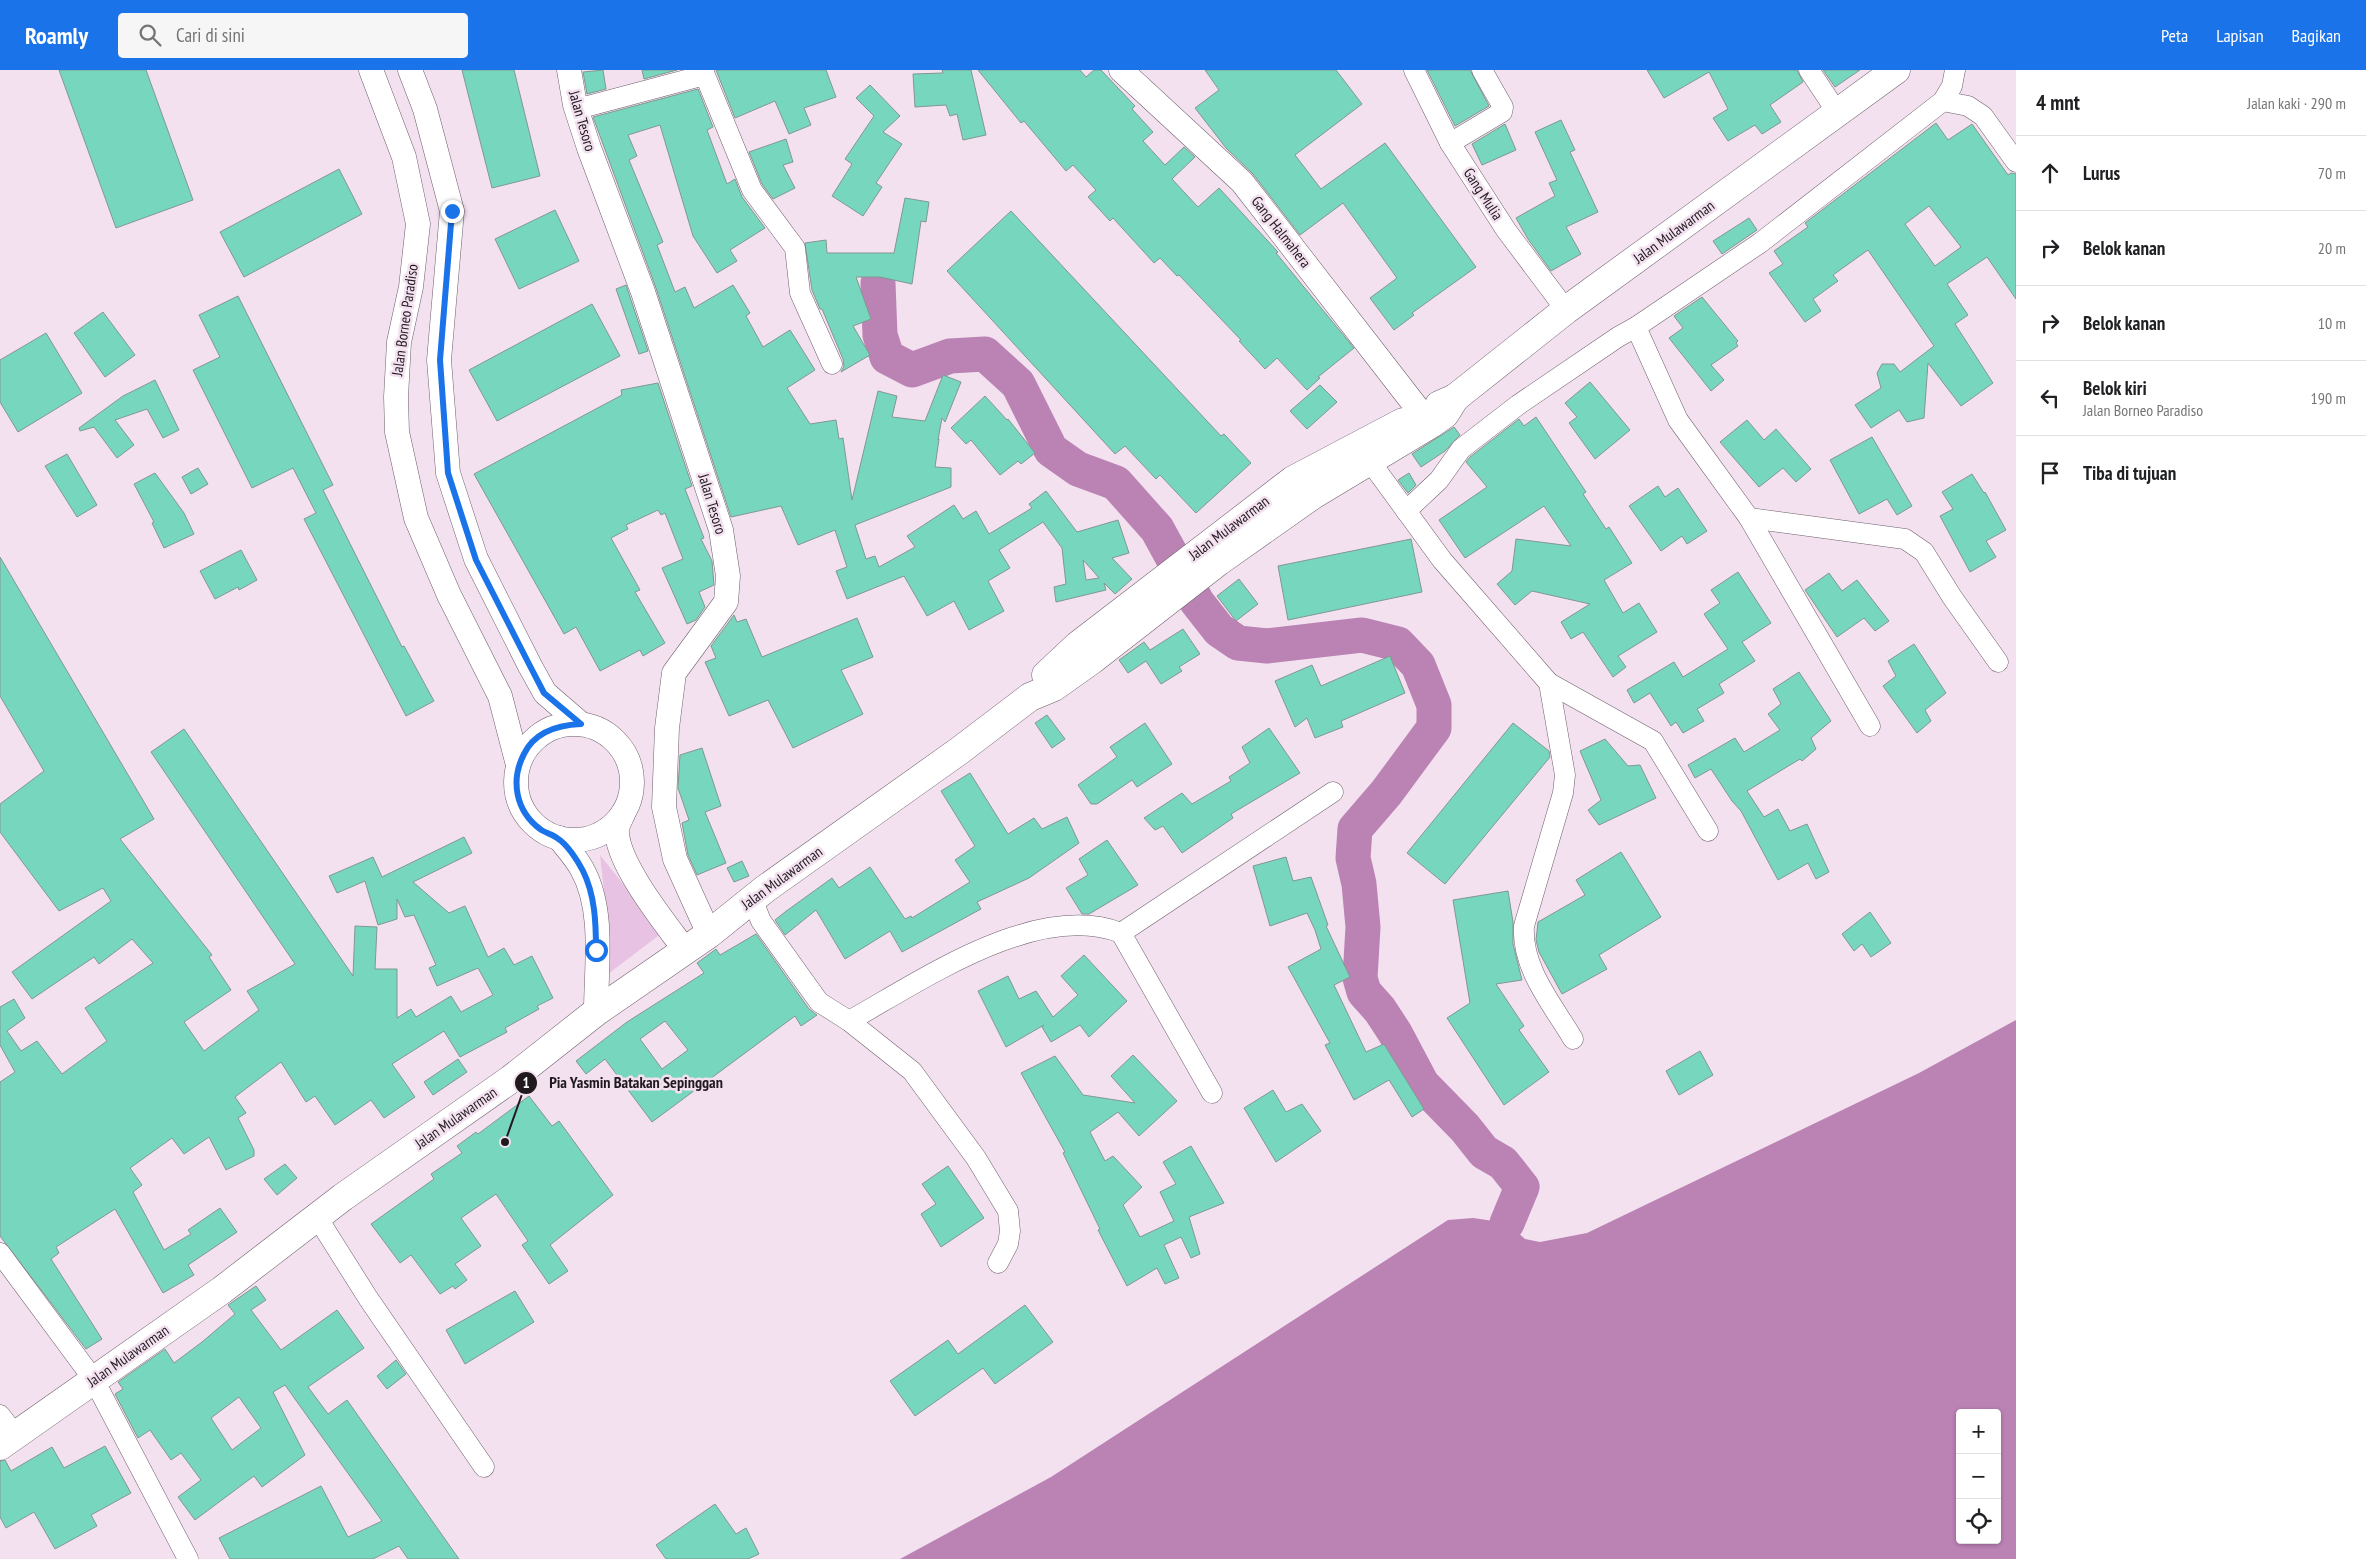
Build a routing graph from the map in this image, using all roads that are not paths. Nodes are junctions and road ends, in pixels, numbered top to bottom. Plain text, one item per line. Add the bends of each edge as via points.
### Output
1 (370, 70) edge
2 (410, 70) edge
3 (569, 70) edge
4 (1121, 70) edge
5 (1414, 70) edge
6 (1482, 70) edge
7 (1809, 70) edge
8 (1896, 70) edge
9 (1955, 70) edge
10 (704, 71) edge
11 (1943, 101) junction
12 (577, 109) junction
13 (1837, 112) junction
14 (1450, 143) junction
15 (2016, 162) edge
16 (1566, 310) junction
17 (1636, 327) junction
18 (832, 364) dead end
19 (1455, 398) junction
20 (1421, 413) junction
21 (1369, 460) junction
22 (1406, 511) junction
23 (1749, 518) junction
24 (1212, 554) junction
25 (1998, 662) dead end
26 (1549, 683) junction
27 (581, 724) junction
28 (1870, 726) dead end
29 (518, 765) junction
30 (1333, 792) dead end
31 (623, 814) junction
32 (1708, 831) dead end
33 (559, 838) junction
34 (752, 899) junction
35 (709, 934) junction
36 (1121, 934) junction
37 (685, 950) junction
38 (596, 1012) junction
39 (849, 1021) junction
40 (1573, 1039) dead end
41 (1212, 1093) dead end
42 (317, 1217) junction
43 (0, 1252) edge
44 (998, 1263) dead end
45 (94, 1380) junction
46 (0, 1415) edge
47 (8, 1441) edge
48 (484, 1467) dead end
49 (188, 1559) edge

1 - 29 street, Jalan Borneo Paradiso via 404,157 418,224 411,287 399,342 397,432 416,518 449,595 500,696
2 - 27 street via 425,110 452,211 440,360 448,473 476,560 544,693
3 - 12 street, Jalan Tesoro
4 - 20 street, Gang Halmahera via 1242,182
5 - 14 street, Gang Mulia
6 - 14 street via 1503,107 1502,112
7 - 13 street
8 - 13 highway, Jalan Mulawarman
9 - 11 street via 1952,86
10 - 12 street via 697,76
10 - 18 street via 752,190 795,248 800,293
11 - 15 street via 1968,106 1983,116
11 - 17 street via 1760,243
12 - 35 street, Jalan Tesoro via 643,292 723,539 728,576 726,602 674,674 666,738 664,807 675,859
13 - 16 highway, Jalan Mulawarman
14 - 16 street, Gang Mulia via 1506,230
16 - 19 highway, Jalan Mulawarman
17 - 22 street via 1518,405 1461,449 1439,480
17 - 23 street via 1678,420
19 - 20 highway, Jalan Mulawarman
19 - 21 highway, Jalan Mulawarman via 1445,414
20 - 24 highway, Jalan Mulawarman via 1293,480
21 - 22 street
21 - 24 highway, Jalan Mulawarman
22 - 26 street via 1442,560
23 - 25 street via 1905,539 1924,552
23 - 28 street
24 - 34 highway, Jalan Mulawarman via 1157,596 1054,687 1030,696 959,751
26 - 32 street via 1653,741
26 - 40 street via 1565,775 1563,793 1524,926 1523,943 1527,960
27 - 29 street via 561,725 542,733 528,746
27 - 31 street via 600,729 616,741 628,757 633,776 631,796
29 - 33 street via 519,801 528,818
30 - 36 street
31 - 33 street via 602,834 588,839
31 - 37 street via 616,832 625,858 642,889
33 - 38 street via 589,885 596,918
34 - 35 highway, Jalan Mulawarman
34 - 39 street via 761,921 820,1002
35 - 37 highway, Jalan Mulawarman
36 - 39 street via 1106,928 1032,930 971,954
36 - 41 street
37 - 38 highway, Jalan Mulawarman
38 - 42 highway, Jalan Mulawarman via 511,1079
39 - 44 street via 912,1071 981,1166 1008,1212 1008,1244
42 - 45 highway, Jalan Mulawarman via 217,1294
42 - 48 street via 368,1298
43 - 45 street
45 - 47 highway, Jalan Mulawarman
45 - 49 street
46 - 47 street

